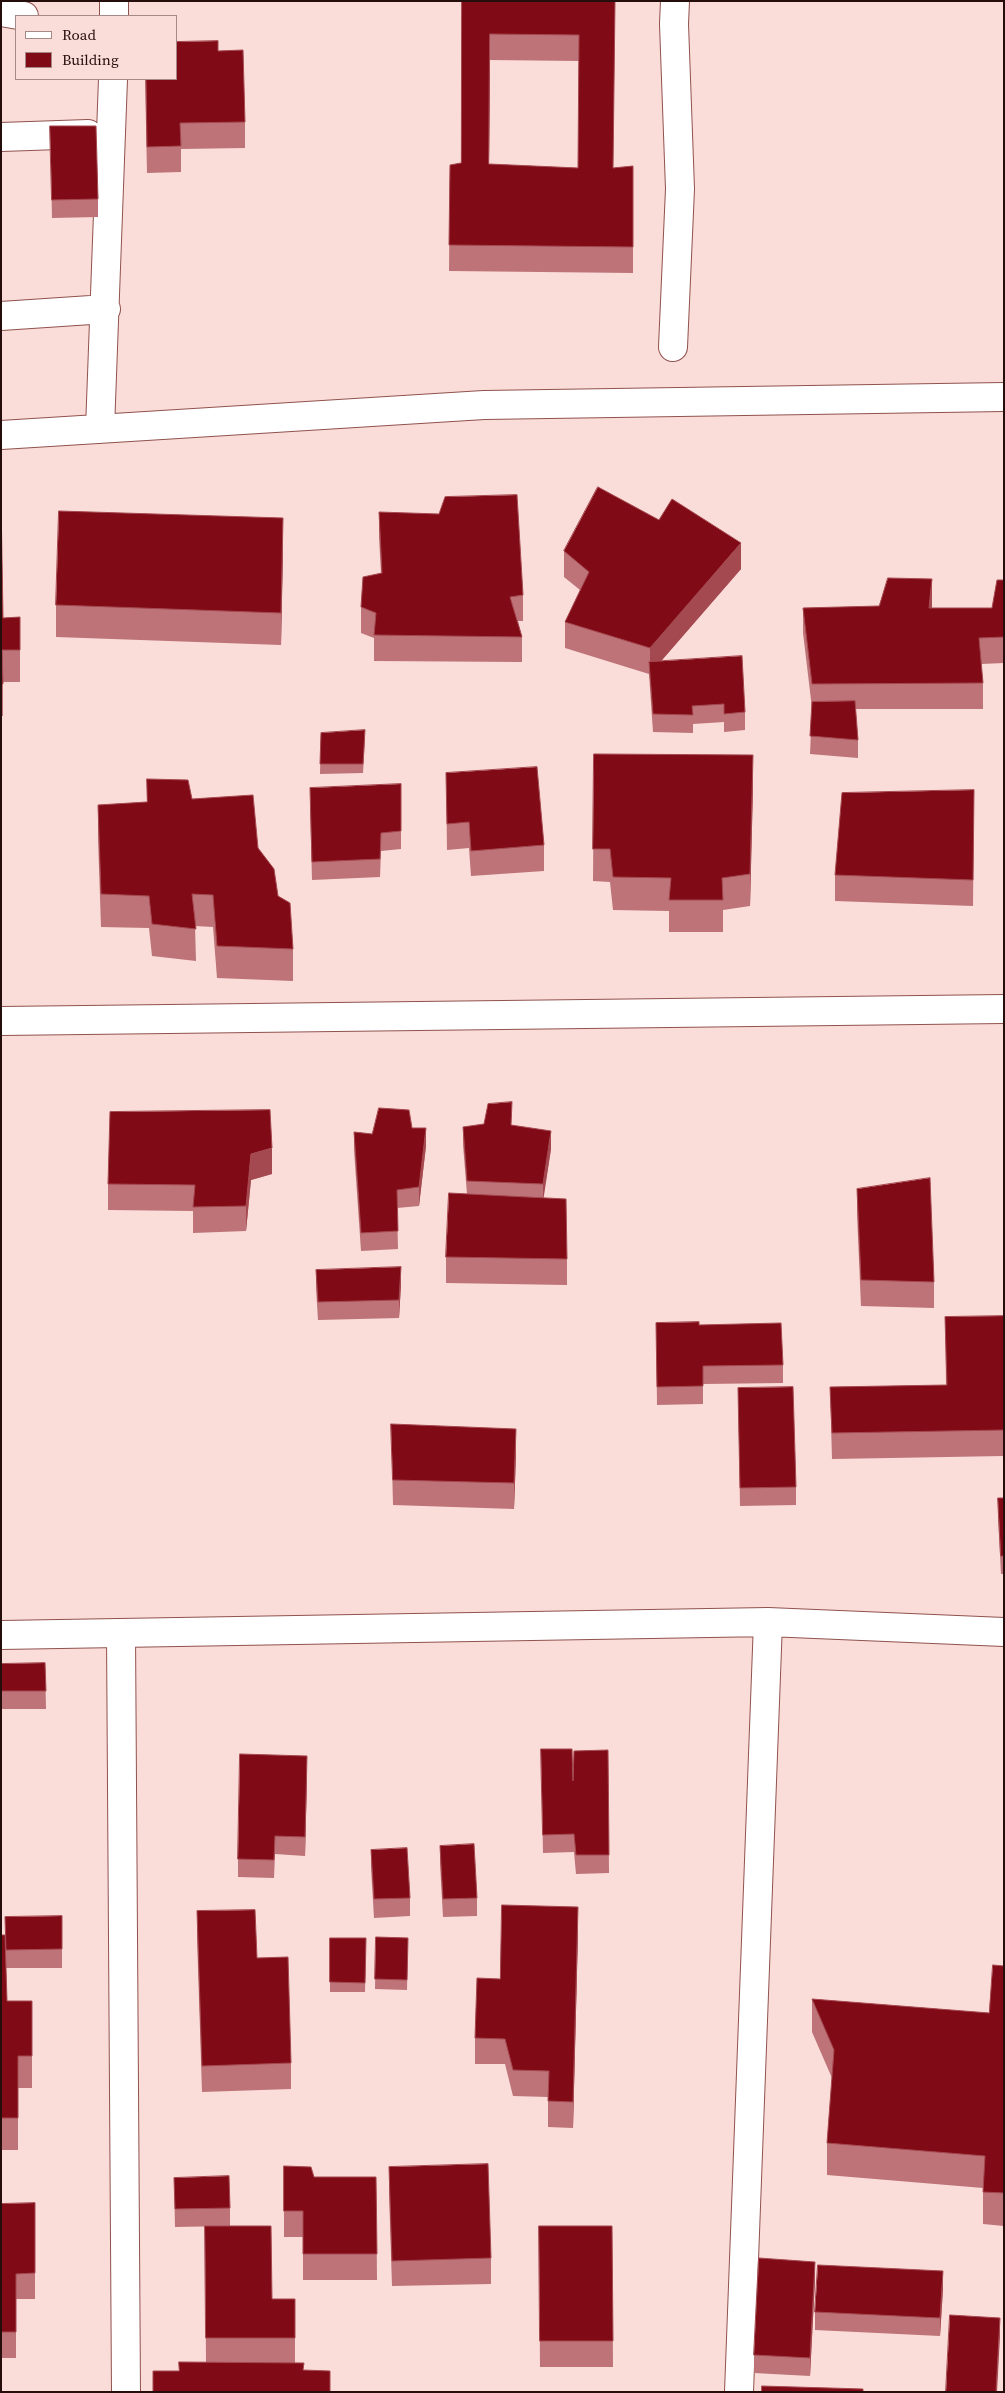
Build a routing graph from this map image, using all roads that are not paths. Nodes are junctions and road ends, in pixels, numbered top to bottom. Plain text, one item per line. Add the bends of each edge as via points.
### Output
1 (114, 1) edge
2 (675, 1) edge
3 (1, 12) edge
4 (18, 15) edge
5 (114, 15) edge
6 (113, 80) edge
7 (112, 134) junction
8 (1, 137) edge
9 (106, 308) junction
10 (1, 316) edge
11 (673, 347) dead end
12 (1004, 397) edge
13 (100, 429) junction
14 (1, 435) edge
15 (1004, 1009) edge
16 (1, 1022) edge
17 (768, 1622) junction
18 (1004, 1632) edge
19 (121, 1634) junction
20 (1, 1635) edge
21 (126, 2392) edge
22 (739, 2392) edge

1 - 5 street
2 - 11 street via 680,190
3 - 4 street
6 - 7 street
7 - 8 street
7 - 9 street
9 - 10 street
9 - 13 street
12 - 13 street via 484,405
13 - 14 street
15 - 16 street
17 - 18 street
17 - 19 street
17 - 22 street
19 - 20 street
19 - 21 street

